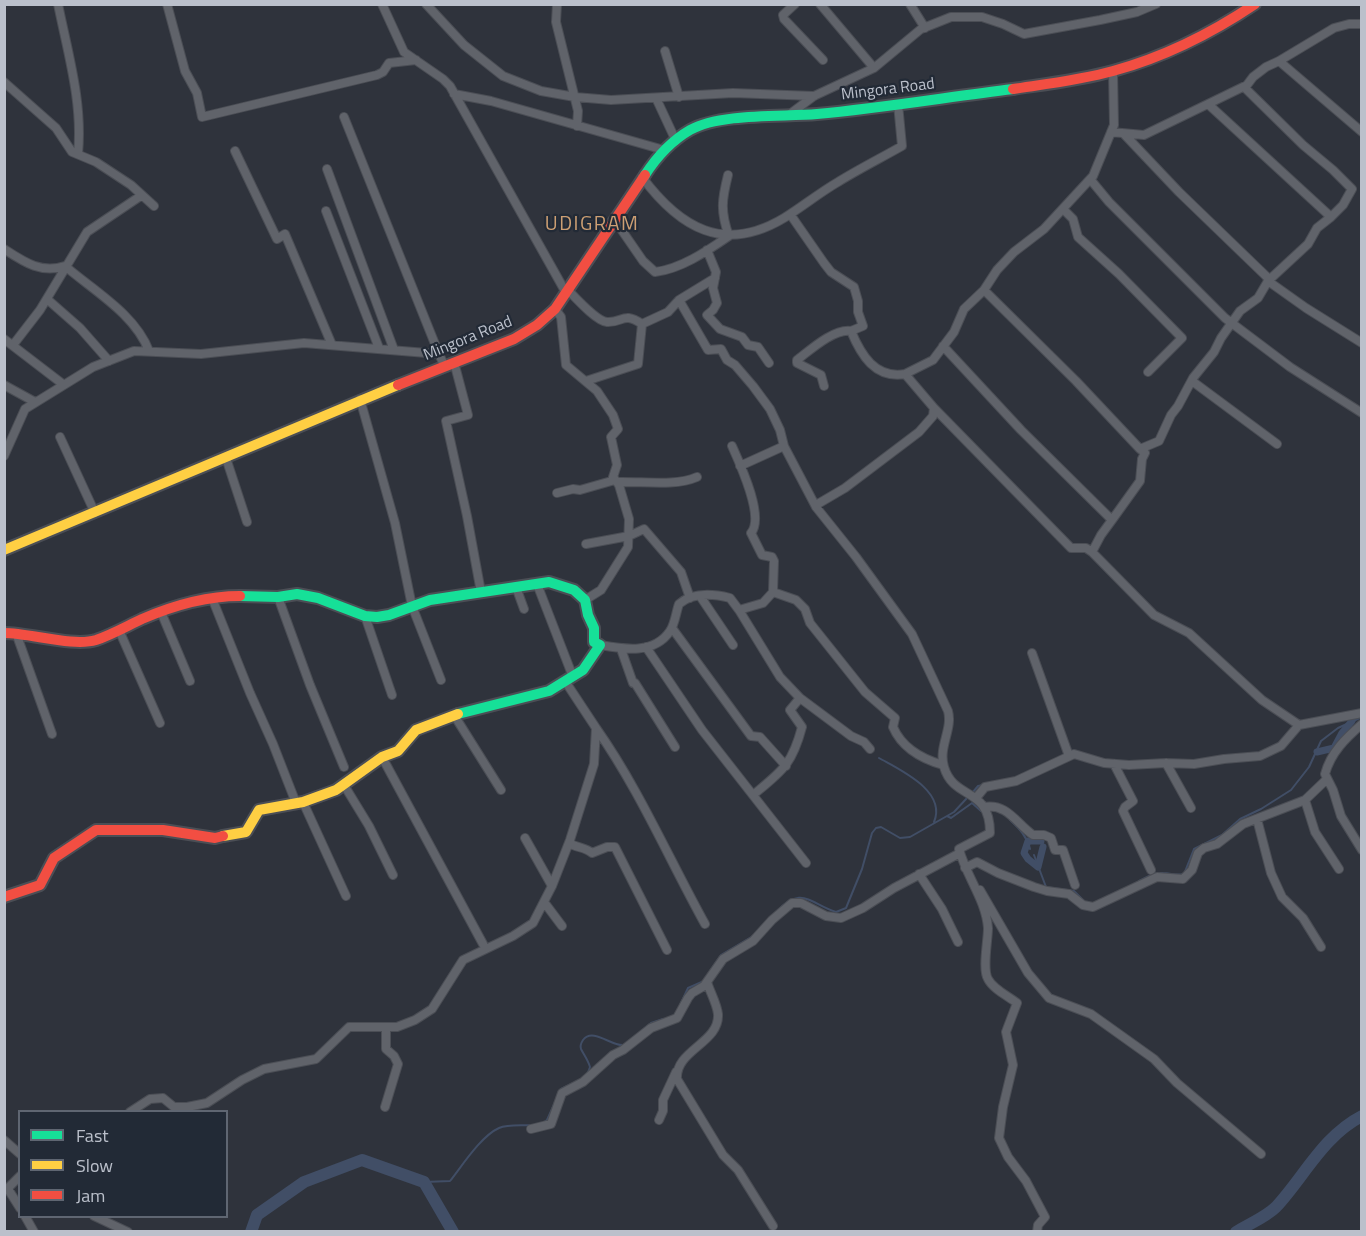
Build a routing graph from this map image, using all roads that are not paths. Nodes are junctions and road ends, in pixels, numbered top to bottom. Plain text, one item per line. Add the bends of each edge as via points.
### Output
1 (58, 4) edge
2 (167, 4) edge
3 (382, 4) edge
4 (426, 4) edge
5 (557, 4) edge
6 (795, 4) edge
7 (819, 4) edge
8 (909, 4) edge
9 (1156, 4) edge
10 (1251, 6) edge
11 (1362, 24) edge
12 (925, 28) junction
13 (665, 51) dead end
14 (416, 60) junction
15 (823, 60) dead end
16 (1279, 61) junction
17 (874, 68) junction
18 (1113, 71) junction
19 (4, 81) edge
20 (1244, 87) junction
21 (454, 94) junction
22 (814, 96) junction
23 (575, 97) junction
24 (679, 97) junction
25 (656, 98) junction
26 (898, 104) junction
27 (1208, 104) junction
28 (788, 115) junction
29 (344, 117) dead end
30 (577, 126) junction
31 (1111, 132) junction
32 (1362, 132) edge
33 (1124, 134) junction
34 (676, 141) junction
35 (664, 150) junction
36 (235, 151) dead end
37 (78, 154) junction
38 (327, 169) dead end
39 (728, 175) dead end
40 (642, 177) junction
41 (1090, 179) junction
42 (142, 195) junction
43 (154, 206) dead end
44 (1062, 209) junction
45 (326, 211) dead end
46 (790, 214) junction
47 (1330, 218) junction
48 (615, 219) junction
49 (729, 236) junction
50 (4, 249) edge
51 (707, 250) junction
52 (65, 267) junction
53 (715, 278) junction
54 (1268, 281) junction
55 (566, 290) junction
56 (984, 290) junction
57 (47, 299) junction
58 (680, 300) junction
59 (555, 309) junction
60 (707, 315) junction
61 (692, 322) junction
62 (642, 324) junction
63 (1233, 324) junction
64 (851, 331) junction
65 (4, 339) edge
66 (1362, 343) edge
67 (13, 345) junction
68 (332, 345) junction
69 (943, 346) junction
70 (379, 348) junction
71 (394, 350) junction
72 (149, 351) junction
73 (439, 354) junction
74 (109, 361) junction
75 (769, 363) dead end
76 (449, 364) junction
77 (1148, 372) dead end
78 (905, 374) junction
79 (586, 381) junction
80 (1192, 381) junction
81 (4, 385) edge
82 (63, 385) junction
83 (824, 386) dead end
84 (360, 399) junction
85 (35, 402) junction
86 (934, 408) junction
87 (1362, 413) edge
88 (60, 438) dead end
89 (1276, 444) dead end
90 (732, 446) dead end
91 (784, 446) junction
92 (1140, 449) junction
93 (4, 456) edge
94 (226, 458) junction
95 (740, 466) junction
96 (697, 477) dead end
97 (616, 481) junction
98 (557, 493) dead end
99 (816, 507) junction
100 (95, 513) junction
101 (1112, 520) junction
102 (247, 522) dead end
103 (629, 536) junction
104 (586, 544) dead end
105 (4, 550) edge
106 (1092, 552) junction
107 (537, 584) junction
108 (516, 587) junction
109 (481, 592) junction
110 (773, 592) junction
111 (700, 596) junction
112 (278, 597) junction
113 (212, 598) junction
114 (690, 598) junction
115 (585, 600) junction
116 (412, 606) junction
117 (524, 609) dead end
118 (739, 610) junction
119 (161, 612) junction
120 (365, 616) junction
121 (672, 628) junction
122 (120, 630) junction
123 (10, 633) edge
124 (600, 645) junction
125 (733, 645) dead end
126 (646, 647) junction
127 (621, 649) junction
128 (1032, 653) dead end
129 (569, 679) junction
130 (441, 680) dead end
131 (190, 681) dead end
132 (392, 694) dead end
133 (800, 698) junction
134 (1362, 713) edge
135 (454, 715) junction
136 (160, 723) dead end
137 (1362, 724) edge
138 (1299, 725) junction
139 (596, 728) junction
140 (52, 734) dead end
141 (675, 747) dead end
142 (870, 749) dead end
143 (1069, 756) junction
144 (382, 757) junction
145 (1166, 763) junction
146 (1114, 764) junction
147 (943, 765) junction
148 (786, 766) junction
149 (344, 767) dead end
150 (1327, 779) junction
151 (344, 785) junction
152 (501, 790) dead end
153 (753, 795) junction
154 (976, 798) junction
155 (1305, 800) junction
156 (300, 802) junction
157 (984, 807) junction
158 (1191, 808) dead end
159 (1257, 819) junction
160 (525, 838) dead end
161 (569, 843) junction
162 (1362, 850) edge
163 (960, 853) junction
164 (806, 863) dead end
165 (965, 868) junction
166 (1339, 869) dead end
167 (1151, 870) dead end
168 (919, 874) junction
169 (393, 875) dead end
170 (974, 882) junction
171 (1075, 885) dead end
172 (552, 886) junction
173 (346, 896) dead end
174 (4, 897) edge
175 (544, 902) junction
176 (705, 924) dead end
177 (562, 926) dead end
178 (957, 942) dead end
179 (483, 945) dead end
180 (1321, 947) dead end
181 (667, 950) dead end
182 (707, 982) junction
183 (386, 1027) junction
184 (677, 1071) junction
185 (385, 1107) dead end
186 (133, 1110) edge
187 (659, 1120) dead end
188 (531, 1129) dead end
189 (4, 1140) edge
190 (18, 1152) edge
191 (1261, 1154) dead end
192 (18, 1178) edge
193 (6, 1190) edge
194 (18, 1205) edge
195 (26, 1218) edge
196 (98, 1218) edge
197 (773, 1226) dead end
198 (34, 1232) edge
199 (128, 1232) edge
200 (1037, 1232) edge

1 - 37 street via 78,106
2 - 14 street via 202,117 377,75 389,63
3 - 14 street via 404,52
4 - 23 street via 464,45 502,76 541,91
5 - 23 street via 556,22
6 - 15 street via 783,15 784,19
7 - 17 street
8 - 12 street
9 - 12 street via 1119,16 1024,34 982,17 951,17
10 - 18 main road, Mingora Road via 1222,26 1165,53
11 - 16 street via 1334,28
12 - 17 street
13 - 24 street
14 - 21 street via 443,79
16 - 20 street
16 - 32 street
17 - 22 street
18 - 26 main road, Mingora Road via 1024,88
18 - 31 street
19 - 37 street via 56,128 72,152
20 - 27 street
20 - 47 street via 1352,189
21 - 30 street
21 - 55 street
22 - 24 street via 733,93
22 - 28 street
23 - 25 street
23 - 30 street
24 - 25 street
25 - 34 street
26 - 28 main road, Mingora Road
26 - 46 street via 902,146
27 - 33 street via 1144,135
27 - 47 street
28 - 34 main road, Mingora Road via 711,123 690,130
29 - 73 street
30 - 35 street
31 - 33 street
31 - 41 street
33 - 54 street
34 - 35 main road, Mingora Road
35 - 40 main road, Mingora Road
36 - 68 street via 278,239 285,234
37 - 42 street
38 - 71 street
39 - 49 street via 722,199
40 - 48 main road, Mingora Road
40 - 49 street via 677,216 701,229
41 - 44 street
41 - 63 street via 1108,202
42 - 43 street
42 - 52 street via 87,232
44 - 56 street via 1044,230 1014,252
44 - 77 street via 1073,219 1078,237 1182,338
45 - 70 street
46 - 49 street via 756,230
46 - 64 street via 831,272 854,287 862,326
47 - 54 street
48 - 51 street via 655,272 667,271
48 - 55 main road, Mingora Road
49 - 51 street
50 - 52 street via 33,266 52,271
51 - 53 street
52 - 57 street
52 - 72 street via 132,323
53 - 58 street
53 - 60 street via 717,303
54 - 63 street
54 - 66 street
55 - 59 main road, Mingora Road
55 - 62 street via 600,320 608,322 623,317
56 - 69 street via 964,309
56 - 92 street
57 - 67 street
57 - 74 street
58 - 61 street
58 - 62 street via 668,312
59 - 76 main road, Mingora Road via 514,339
59 - 79 street via 561,317 565,362
60 - 61 street
60 - 75 street via 720,329 758,347
61 - 91 street via 708,350 721,349 770,409
62 - 79 street via 638,364
63 - 80 street
63 - 87 street via 1290,368
64 - 78 street via 859,350 872,365 894,376
64 - 83 street via 840,332 796,360 821,375
65 - 67 street
67 - 82 street
68 - 70 street
68 - 72 street via 304,343 201,354
69 - 78 street via 933,360
69 - 101 street
70 - 71 street
71 - 73 street
72 - 74 street via 134,351
73 - 76 street
74 - 82 street
76 - 84 main road, Mingora Road
76 - 109 street via 468,415 446,421
78 - 86 street
79 - 97 street via 597,391 618,429 611,437 618,465 613,474
80 - 89 street
80 - 92 street via 1159,441
81 - 85 street
82 - 85 street
84 - 94 main road, Mingora Road
84 - 116 street via 395,523
85 - 93 street via 25,409
86 - 99 street via 933,416 919,432
86 - 106 street via 1071,548
88 - 100 street
90 - 95 street
91 - 95 street
91 - 99 street
92 - 101 street via 1145,453 1140,481
94 - 100 main road, Mingora Road
94 - 102 street
95 - 110 street via 756,510 751,533 762,555 772,556 774,561
96 - 97 street via 675,482
97 - 98 street
97 - 103 street via 629,519
99 - 147 street via 916,642 951,719 943,746
100 - 105 main road, Mingora Road
101 - 106 street
103 - 104 street
103 - 114 street via 644,529 681,572
103 - 115 street via 628,548 616,569 601,590
106 - 138 street via 1154,615 1189,633 1262,700
107 - 108 main road
107 - 115 main road via 549,582 574,590
107 - 129 street
108 - 109 main road
108 - 117 street
109 - 116 main road
110 - 118 street via 764,603
110 - 147 street via 793,598 805,609 810,623 865,692 895,718 893,727 901,740 922,758
111 - 114 street
111 - 118 street via 730,598
111 - 125 street
112 - 113 main road
112 - 120 main road via 308,596
112 - 149 street
113 - 119 main road
113 - 156 street via 249,693
114 - 121 street via 679,604
115 - 124 main road via 594,642
116 - 120 main road via 389,615
116 - 130 street
118 - 133 street via 780,677
119 - 122 main road
119 - 131 street
120 - 132 street
121 - 126 street via 656,645
121 - 148 street via 752,736 760,737
122 - 123 main road via 94,641
122 - 136 street
123 - 140 street
124 - 127 street
124 - 129 main road via 583,670
126 - 127 street
126 - 153 street via 702,730
127 - 141 street via 633,683
128 - 143 street
129 - 135 main road via 549,691
129 - 139 street
133 - 142 street
133 - 148 street via 790,712 802,727
134 - 138 street
135 - 144 main road via 416,730 398,751
135 - 152 street
137 - 150 street via 1340,744 1327,767
138 - 145 street via 1281,746 1260,756 1194,764
139 - 161 street via 594,764
139 - 176 street via 644,807
143 - 146 street
143 - 154 street via 1016,781 985,787
144 - 151 main road
144 - 179 street
145 - 146 street
145 - 158 street
146 - 167 street via 1132,799 1123,811
147 - 154 street via 958,788
148 - 153 street
150 - 155 street
150 - 162 street via 1341,816
151 - 156 main road
151 - 169 street
153 - 164 street
154 - 157 street
155 - 159 street
155 - 166 street via 1315,832
156 - 173 street
156 - 174 main road via 259,810 246,832 216,838 163,830 96,831 54,858 40,885
157 - 163 street via 990,833 959,849
157 - 171 street via 997,806 1033,835 1051,838 1055,850 1063,850
159 - 165 street via 1204,848 1183,879 1158,877 1093,907 1083,905 1069,894 1047,891 998,873 982,863
159 - 180 street via 1268,864 1282,897 1303,918
160 - 172 street
161 - 172 street
161 - 181 street via 591,853 615,847
163 - 165 street
163 - 168 street
165 - 170 street
168 - 178 street via 942,909
168 - 182 street via 841,918 792,903 753,941 723,959
170 - 191 street via 1028,973 1049,998 1091,1014 1154,1059
170 - 200 street via 988,926 985,973 989,981 1017,1003 1006,1032 1013,1065 999,1137 1045,1217
172 - 175 street
175 - 177 street
175 - 183 street via 533,923 463,960 432,1009 415,1020
182 - 184 street via 717,1021
182 - 188 street via 692,993 677,1018 651,1028 584,1082 562,1093 551,1124
183 - 185 street via 386,1049 398,1064
183 - 186 street via 349,1027 316,1059 264,1069 207,1104 174,1107 163,1098 150,1099
184 - 187 street via 663,1100
184 - 197 street via 677,1079 723,1155 738,1170
189 - 190 street
192 - 193 street
193 - 194 street
195 - 198 street
196 - 199 street

